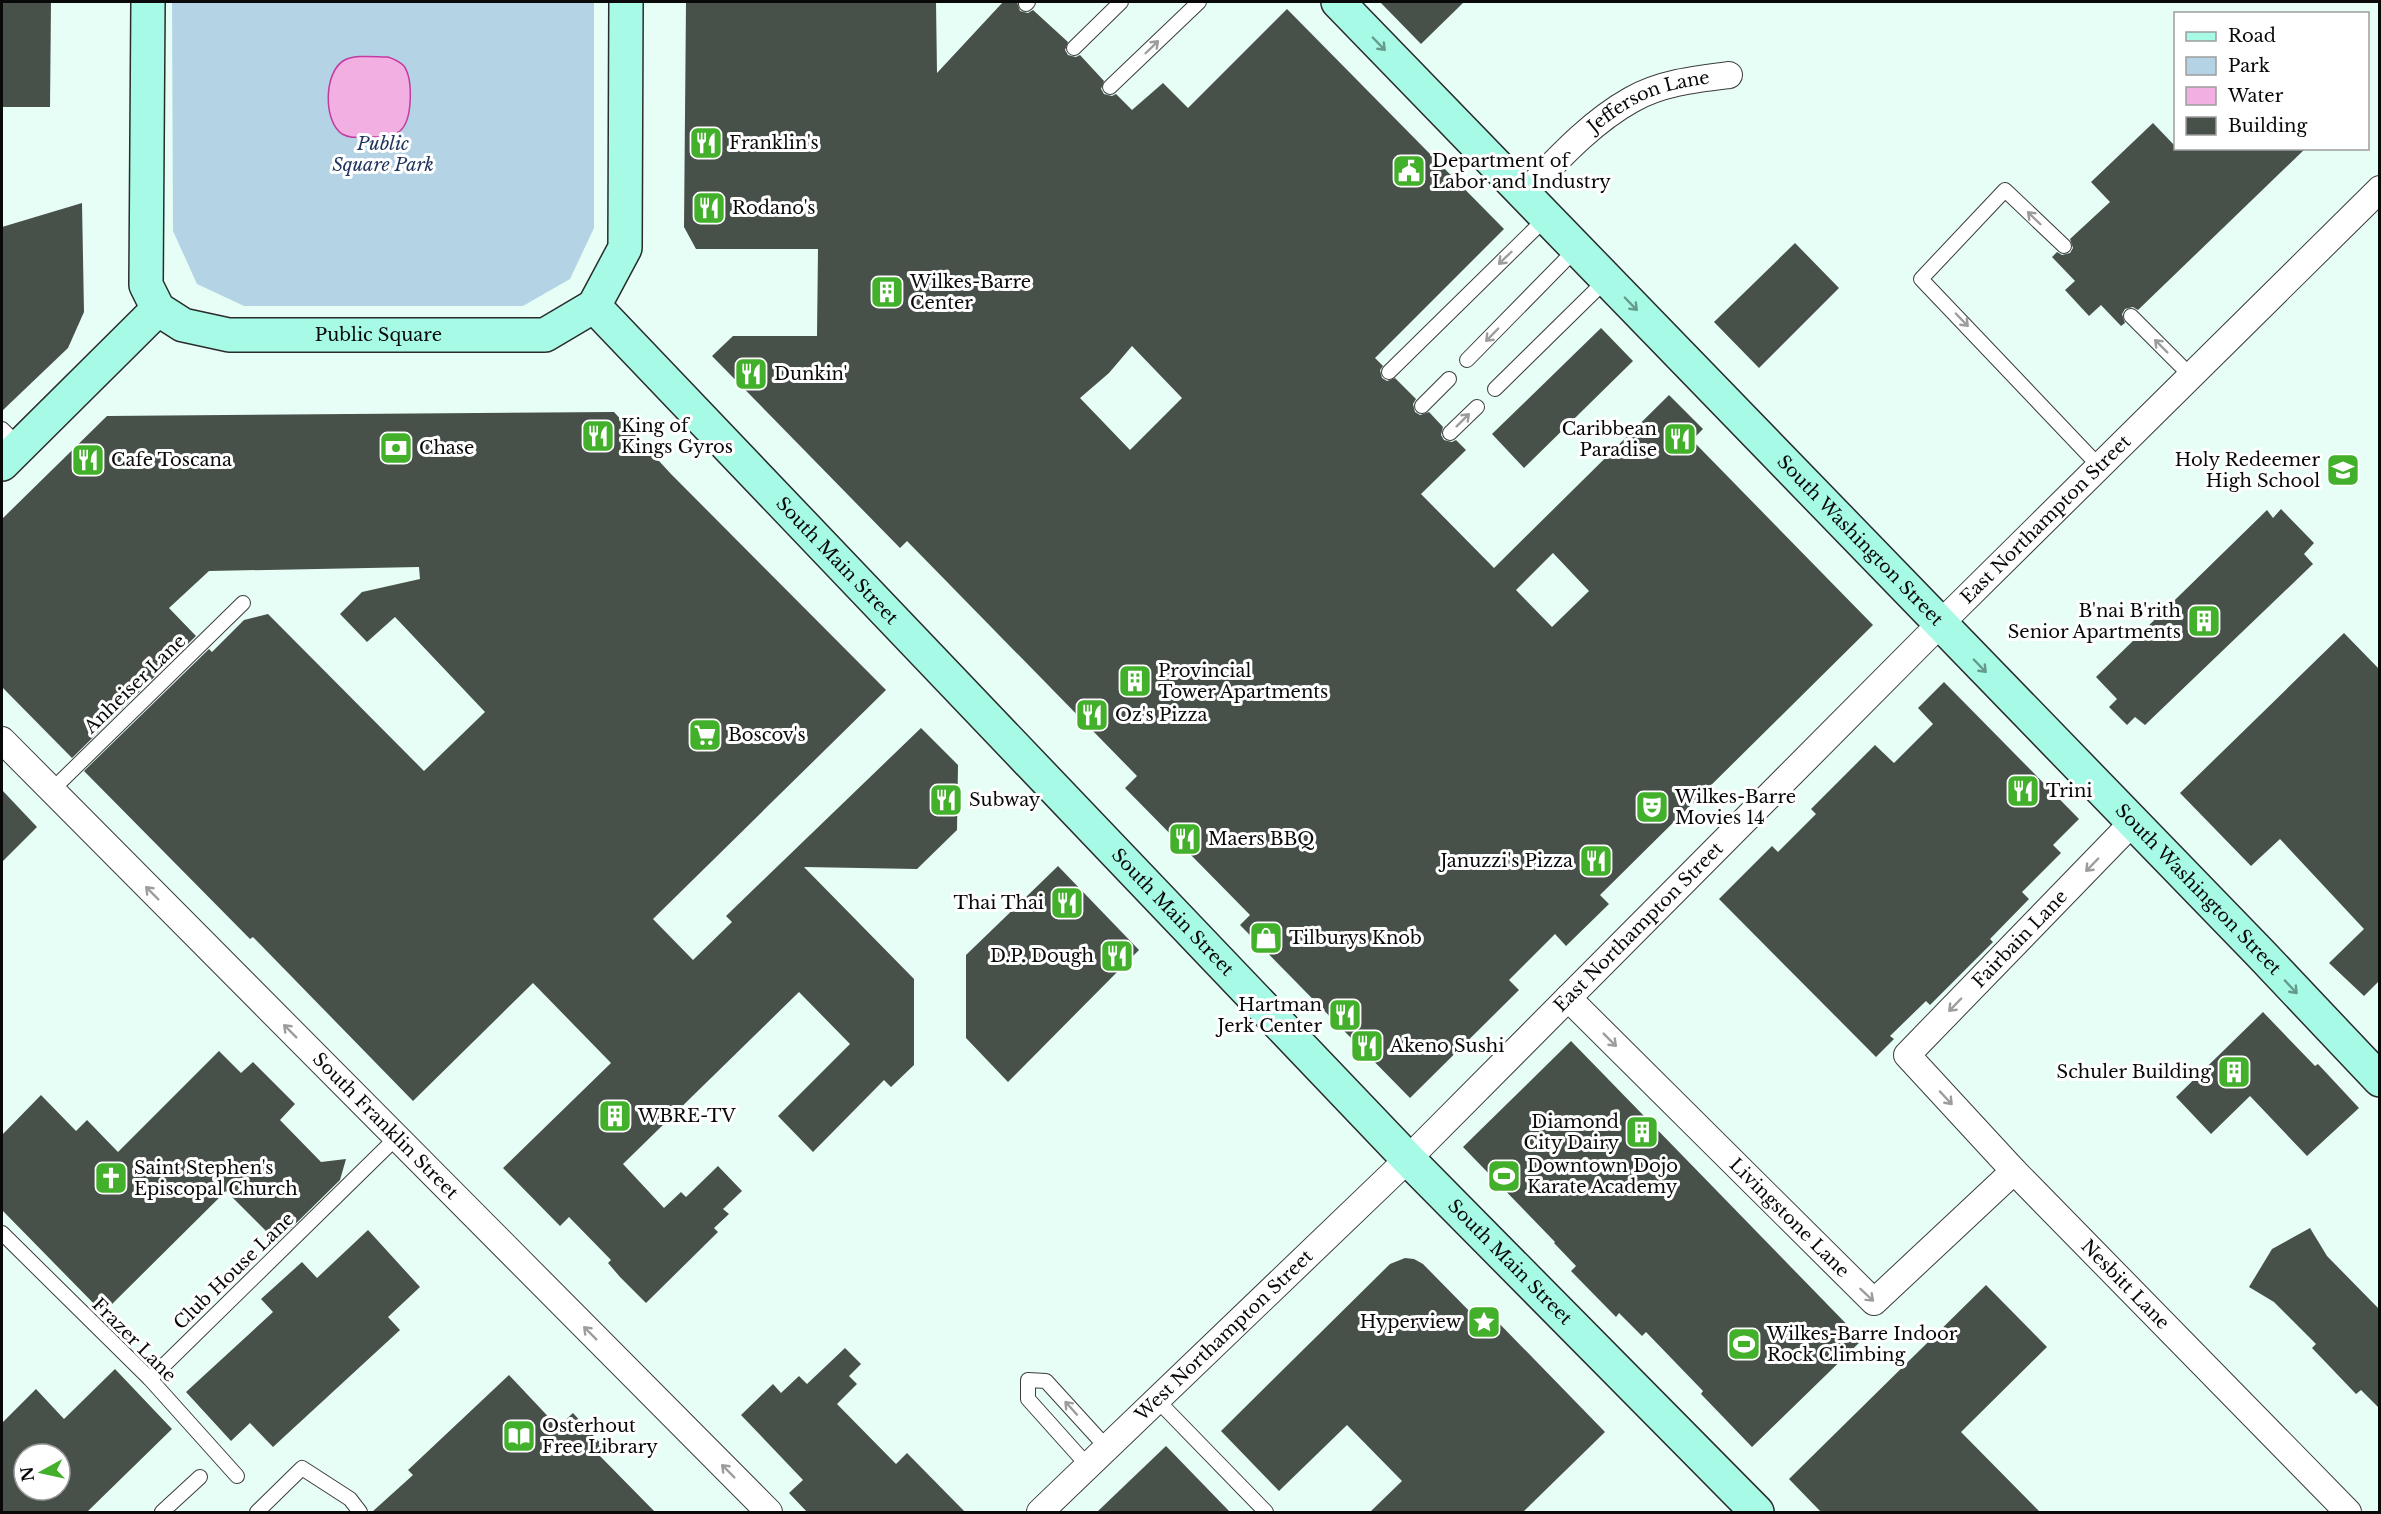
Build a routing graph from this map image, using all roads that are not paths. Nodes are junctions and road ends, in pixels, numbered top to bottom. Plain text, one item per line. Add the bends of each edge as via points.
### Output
1 (148, 2) edge
2 (626, 2) edge
3 (1121, 2) edge
4 (1199, 2) edge
5 (1338, 2) edge
6 (1074, 48) dead end
7 (1729, 75) dead end
8 (1110, 87) dead end
9 (2379, 189) edge
10 (1524, 194) junction
11 (1547, 217) junction
12 (2064, 246) dead end
13 (1577, 248) junction
14 (1607, 279) junction
15 (594, 306) junction
16 (158, 309) junction
17 (2132, 316) dead end
18 (1467, 360) dead end
19 (1389, 372) dead end
20 (2191, 376) junction
21 (1449, 379) dead end
22 (1495, 388) dead end
23 (1422, 406) dead end
24 (1477, 407) dead end
25 (1450, 433) dead end
26 (7, 446) edge
27 (2099, 466) junction
28 (243, 603) dead end
29 (1940, 624) junction
30 (2, 740) edge
31 (51, 791) junction
32 (2132, 823) junction
33 (1568, 998) junction
34 (1907, 1055) joint
35 (2379, 1080) edge
36 (396, 1137) junction
37 (1408, 1159) junction
38 (2014, 1171) junction
39 (2, 1233) edge
40 (150, 1379) junction
41 (1157, 1400) junction
42 (1108, 1449) junction
43 (1089, 1466) junction
44 (237, 1476) dead end
45 (200, 1478) dead end
46 (162, 1512) edge
47 (257, 1512) edge
48 (360, 1512) edge
49 (769, 1512) edge
50 (1040, 1512) edge
51 (1266, 1512) edge
52 (1757, 1512) edge
53 (2348, 1512) edge

1 - 16 street via 146,285
2 - 15 street via 625,248
3 - 6 lane
8 -> 4 lane
5 -> 10 street, South Washington Street
7 - 10 street, Jefferson Lane via 1674,83 1633,99 1566,151
9 - 20 street, East Northampton Street
10 - 11 street, South Washington Street
11 - 13 street, South Washington Street
11 -> 19 lane
12 -> 27 lane via 2005,190 1921,279
13 - 14 street, South Washington Street
13 -> 18 lane
14 - 22 lane
14 -> 29 street, South Washington Street
15 - 16 street, Public Square via 545,335 229,335 183,325
15 - 37 street, South Main Street
16 - 26 street
20 -> 17 lane
20 - 27 street, East Northampton Street
21 - 23 lane
25 -> 24 lane
27 - 29 street, East Northampton Street
28 - 31 lane, Anheiser Lane
29 -> 32 street, South Washington Street
29 - 33 street, East Northampton Street
30 - 31 street, South Franklin Street
36 -> 31 street, South Franklin Street
32 -> 34 street, Fairbain Lane
32 -> 35 street, South Washington Street
33 - 37 street, East Northampton Street
33 -> 38 street, Livingstone Lane via 1874,1302
34 -> 38 street, Nesbitt Lane
36 - 40 lane, Club House Lane
49 -> 36 street, South Franklin Street
37 - 41 street, West Northampton Street
37 - 52 street, South Main Street
38 - 53 street, Nesbitt Lane
39 - 40 lane, Frazer Lane
40 - 44 lane, Frazer Lane
41 - 42 street, West Northampton Street
41 - 51 lane
42 - 43 street, West Northampton Street
42 -> 43 lane via 1046,1381 1028,1380 1028,1399
43 - 50 street, West Northampton Street
45 - 46 lane
47 - 48 lane via 302,1468 350,1499

